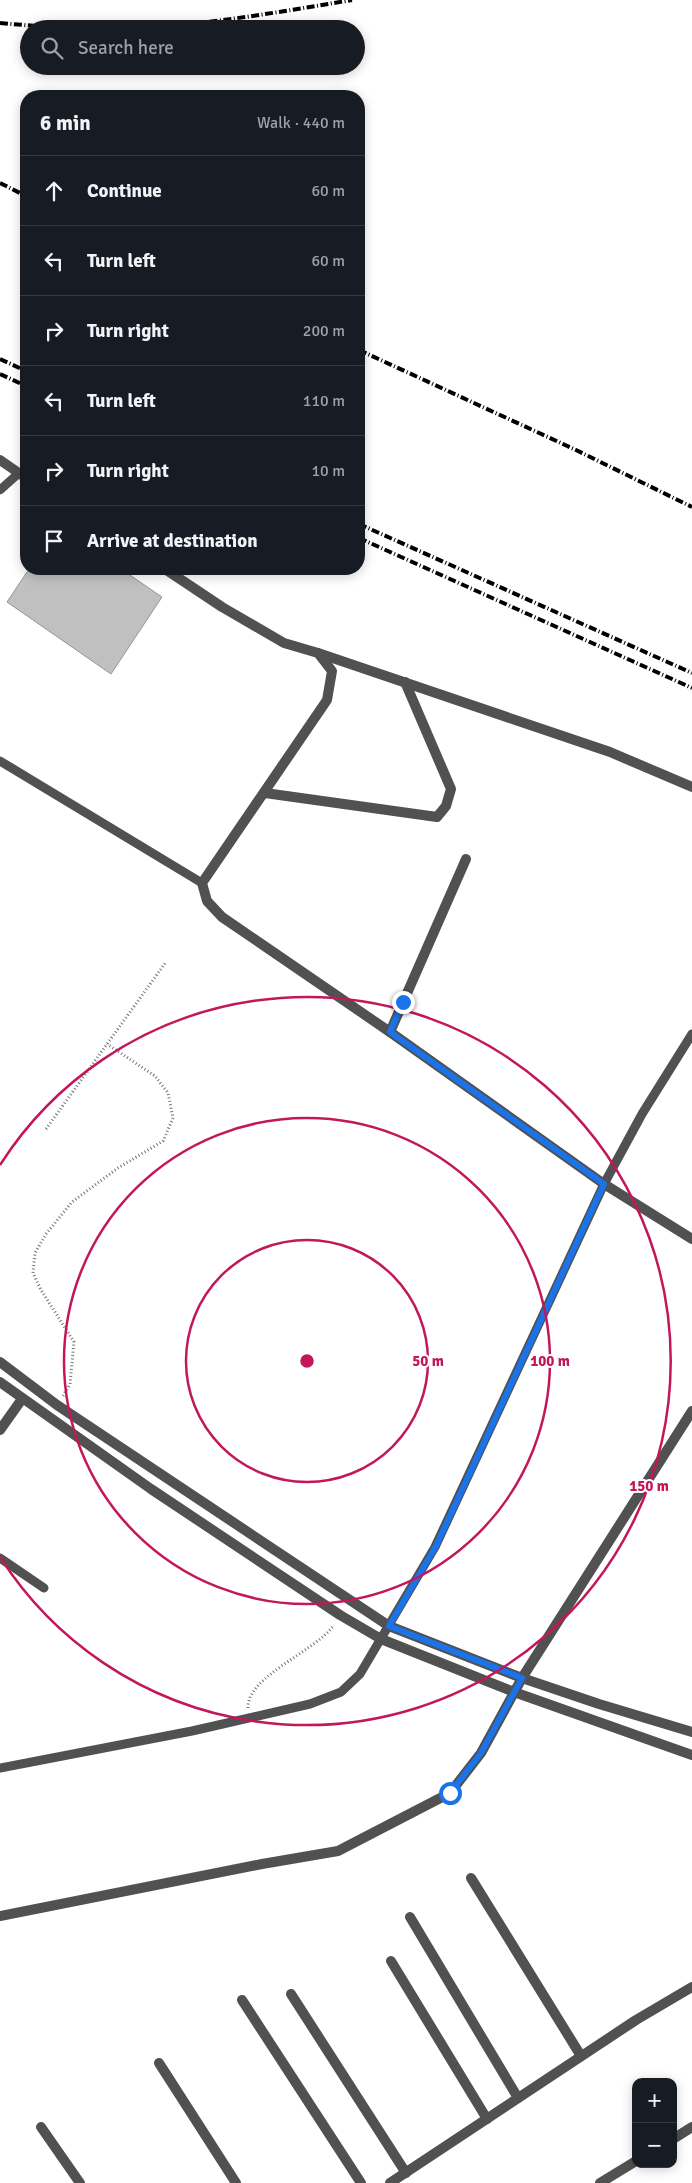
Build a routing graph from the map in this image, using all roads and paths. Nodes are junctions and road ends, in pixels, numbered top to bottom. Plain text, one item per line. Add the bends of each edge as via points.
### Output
1 (0, 460) edge
2 (20, 475) edge
3 (20, 477) edge
4 (0, 490) edge
5 (174, 575) edge
6 (318, 653) junction
7 (405, 682) junction
8 (0, 761) edge
9 (692, 786) edge
10 (265, 793) junction
11 (466, 859) dead end
12 (202, 883) junction
13 (166, 962) dead end
14 (390, 1032) junction
15 (692, 1034) edge
16 (107, 1044) junction
17 (46, 1129) dead end
18 (604, 1184) junction
19 (692, 1239) edge
20 (0, 1362) edge
21 (0, 1382) edge
22 (22, 1399) junction
23 (57, 1405) junction
24 (692, 1411) edge
25 (0, 1430) edge
26 (0, 1558) edge
27 (44, 1588) dead end
28 (340, 1615) junction
29 (389, 1626) junction
30 (381, 1639) junction
31 (522, 1678) junction
32 (514, 1692) junction
33 (249, 1718) junction
34 (692, 1732) edge
35 (692, 1755) edge
36 (0, 1768) edge
37 (471, 1878) dead end
38 (0, 1916) edge
39 (410, 1917) dead end
40 (391, 1961) dead end
41 (692, 1987) edge
42 (291, 1994) dead end
43 (242, 2000) dead end
44 (582, 2056) junction
45 (160, 2064) dead end
46 (518, 2098) junction
47 (487, 2119) junction
48 (41, 2127) dead end
49 (692, 2127) edge
50 (677, 2136) edge
51 (632, 2164) edge
52 (406, 2173) junction
53 (612, 2180) edge
54 (80, 2183) edge
55 (236, 2183) edge
56 (361, 2183) edge
57 (390, 2183) edge
58 (600, 2183) edge

1 - 2 street
3 - 4 lane
5 - 6 street via 284,643
6 - 7 street
6 - 10 street via 332,671 327,700
7 - 9 street via 610,752
7 - 10 street via 451,790 446,806 437,817
8 - 12 lane
10 - 12 street
11 - 14 street
12 - 14 street via 207,901 222,917
13 - 16 path
14 - 18 street
15 - 18 lane via 642,1114
16 - 17 path
16 - 23 path via 155,1076 168,1093 173,1118 163,1141 118,1168 72,1202 35,1253 33,1273 74,1342 70,1384
18 - 19 street
18 - 29 lane via 436,1546
20 - 23 street
21 - 22 street
22 - 25 street
22 - 28 street via 150,1489
23 - 29 street
24 - 31 street
26 - 27 lane
28 - 30 street
28 - 33 path via 320,1640 260,1682 249,1695
29 - 30 lane
29 - 31 street
30 - 32 street
30 - 33 lane via 360,1674 341,1692 310,1704
31 - 32 street
31 - 34 street
32 - 35 street
32 - 38 street via 481,1753 450,1793 338,1851
33 - 36 lane
37 - 44 street
39 - 46 street
40 - 47 street
41 - 44 street
42 - 52 street
43 - 56 street
44 - 46 street
45 - 55 street
46 - 47 street
47 - 52 street
48 - 54 street
49 - 50 street
51 - 53 street
52 - 57 street
53 - 58 street

